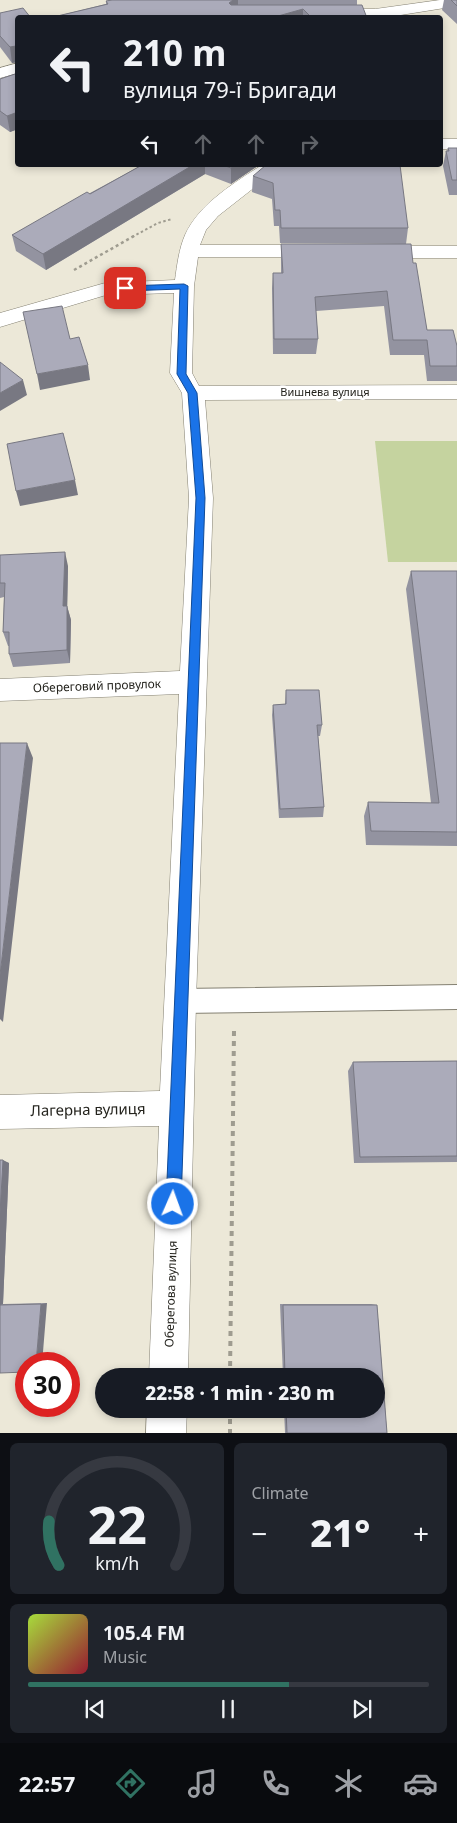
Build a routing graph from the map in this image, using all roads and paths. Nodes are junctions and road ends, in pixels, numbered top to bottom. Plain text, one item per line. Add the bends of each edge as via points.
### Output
1 (457, 2) edge
2 (315, 14) edge
3 (346, 15) edge
4 (382, 15) edge
5 (15, 69) edge
6 (0, 74) edge
7 (443, 144) edge
8 (457, 144) edge
9 (271, 167) edge
10 (208, 215) junction
11 (190, 251) junction
12 (338, 252) edge
13 (358, 252) edge
14 (457, 252) edge
15 (184, 286) junction
16 (57, 304) junction
17 (0, 320) edge
18 (457, 392) edge
19 (193, 393) junction
20 (194, 682) junction
21 (0, 690) edge
22 (457, 997) edge
23 (234, 1000) junction
24 (180, 1001) junction
25 (176, 1108) junction
26 (0, 1112) edge
27 (168, 1368) edge
28 (230, 1368) edge
29 (167, 1418) edge
30 (230, 1418) edge
31 (166, 1433) edge
32 (230, 1433) edge

1 - 4 street
2 - 3 street
5 - 6 street
7 - 8 street
9 - 10 street, Оберегова вулиця
10 - 11 street, Оберегова вулиця via 196,231
10 - 16 path via 164,220 54,281 48,287
11 - 12 street
11 - 15 street, Оберегова вулиця
13 - 14 street
15 - 16 street via 105,289
15 - 19 street, Оберегова вулиця via 182,374
16 - 17 street
18 - 19 street, Вишнева вулиця
19 - 20 street, Оберегова вулиця via 200,498
20 - 21 street, Обереговий провулок
20 - 24 street, Оберегова вулиця
22 - 23 lane
23 - 24 lane
23 - 28 path
24 - 25 street, Оберегова вулиця
25 - 26 street, Лагерна вулиця
25 - 27 street, Оберегова вулиця
29 - 31 street
30 - 32 path

